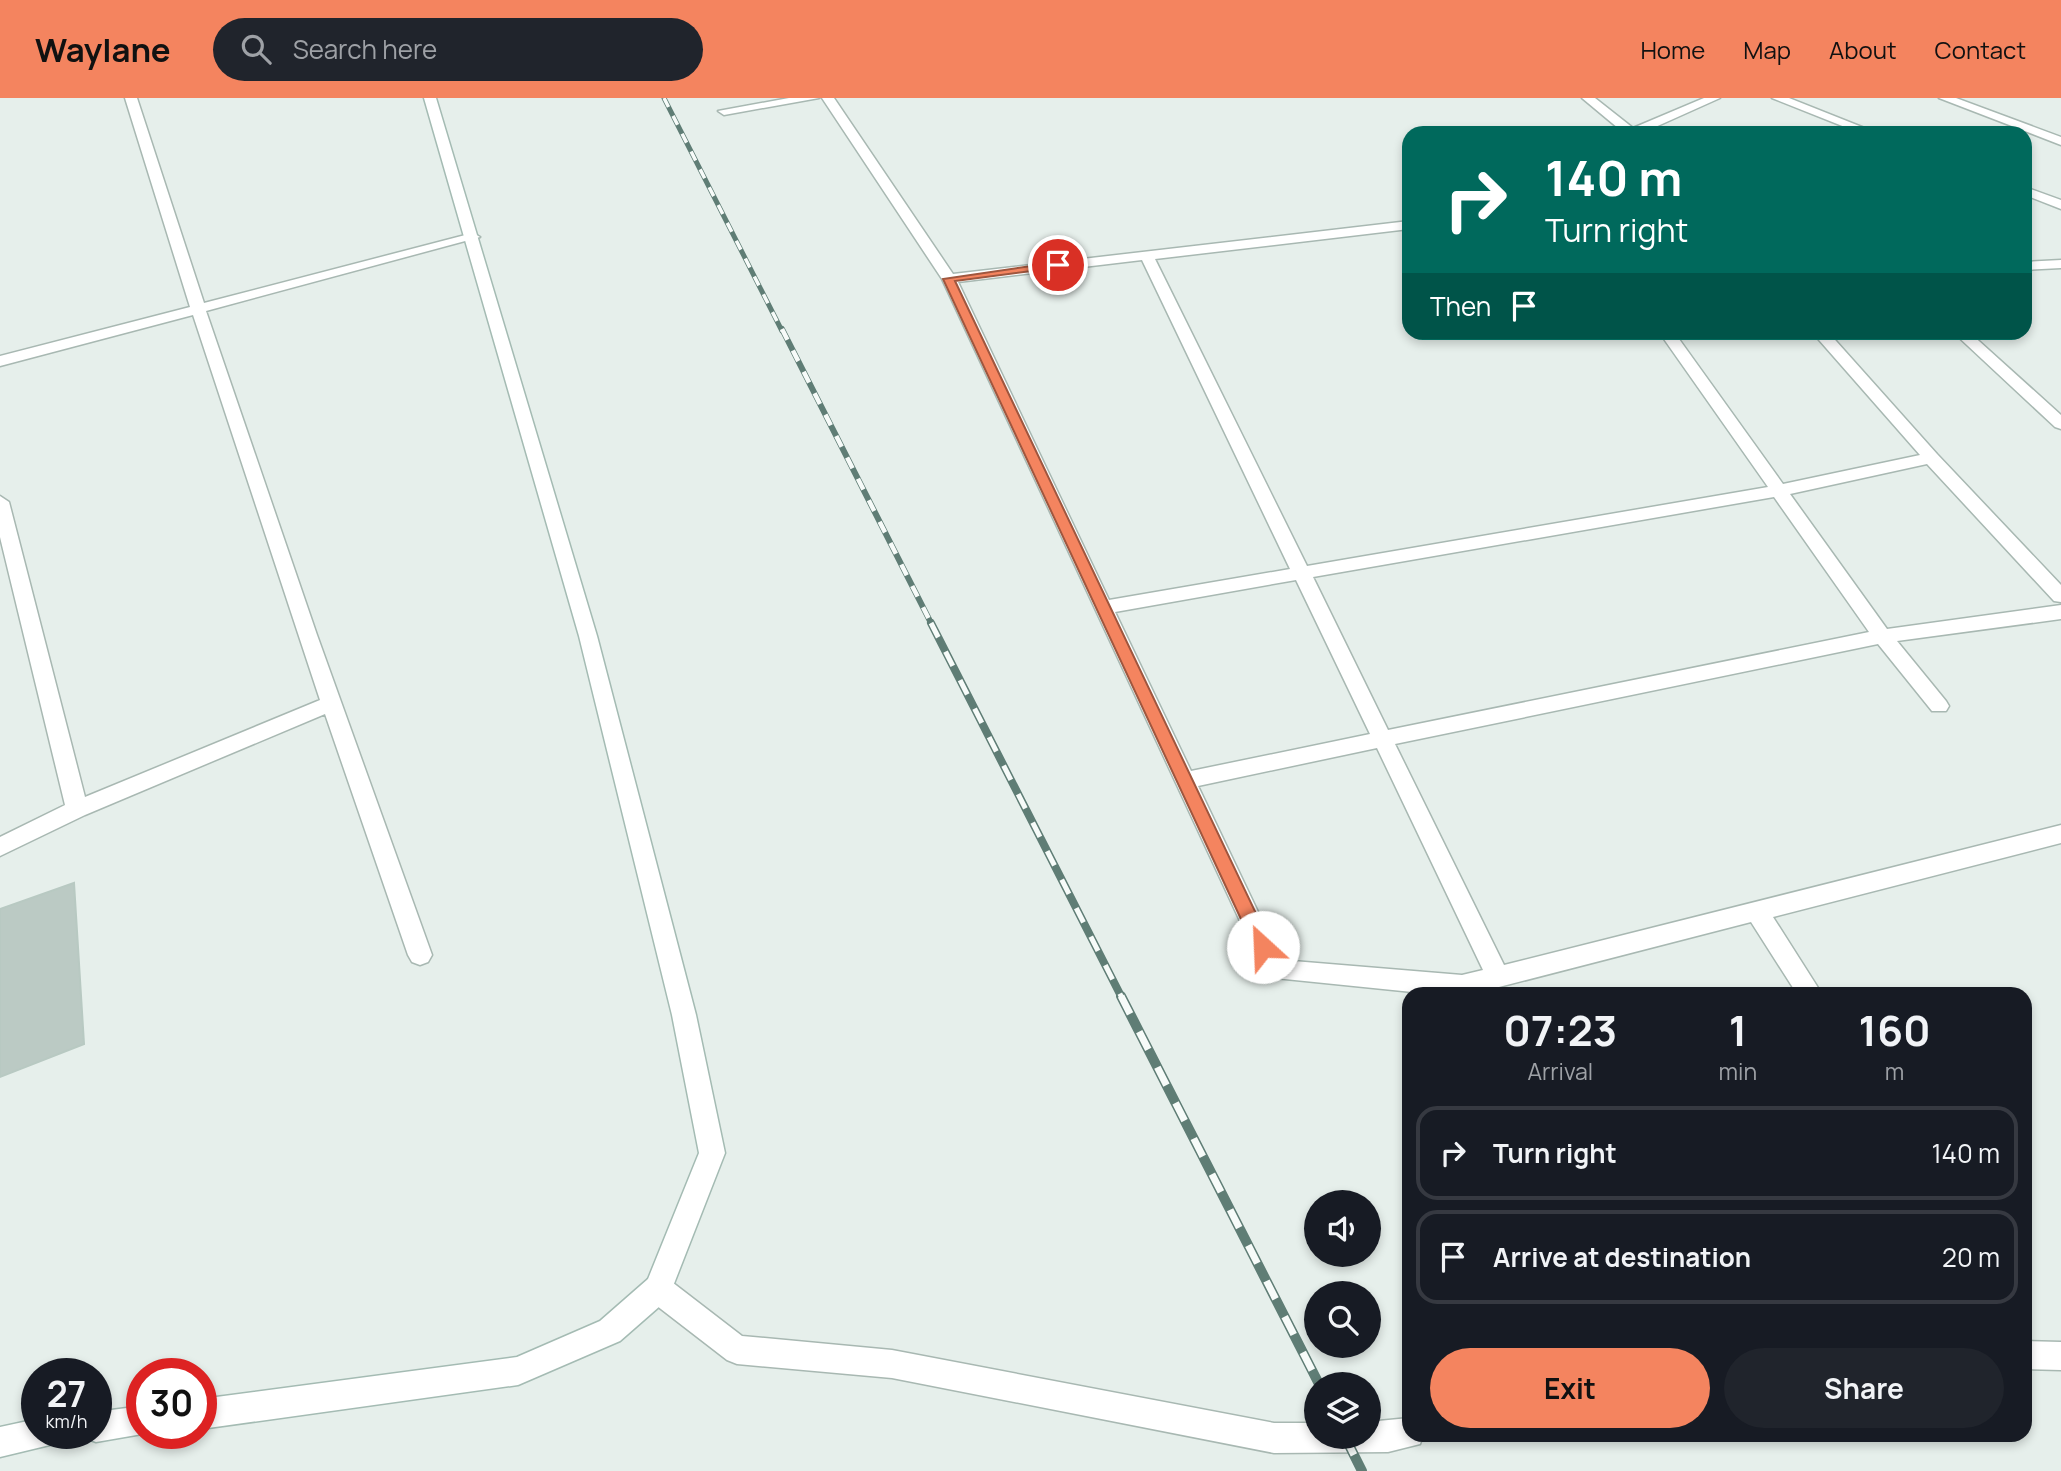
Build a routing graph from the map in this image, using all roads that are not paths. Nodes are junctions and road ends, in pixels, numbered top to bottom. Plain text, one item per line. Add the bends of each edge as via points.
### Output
1 (131, 98) edge
2 (430, 98) edge
3 (813, 98) edge
4 (828, 98) edge
5 (1588, 98) edge
6 (1714, 98) edge
7 (1778, 98) edge
8 (1944, 98) edge
9 (724, 111) dead end
10 (1623, 126) edge
11 (1648, 126) edge
12 (1852, 126) edge
13 (2020, 126) edge
14 (2032, 130) edge
15 (2061, 141) edge
16 (2032, 194) edge
17 (2061, 205) edge
18 (1402, 226) edge
19 (473, 237) junction
20 (1146, 254) junction
21 (2032, 266) edge
22 (2057, 271) edge
23 (949, 279) junction
24 (197, 308) junction
25 (1671, 340) edge
26 (1826, 340) edge
27 (1969, 340) edge
28 (0, 361) edge
29 (2061, 424) edge
30 (1931, 458) junction
31 (1778, 491) junction
32 (0, 502) edge
33 (1302, 573) junction
34 (2061, 596) edge
35 (1104, 607) junction
36 (2061, 612) edge
37 (1882, 636) junction
38 (329, 704) junction
39 (1939, 706) dead end
40 (1383, 739) junction
41 (1185, 780) junction
42 (77, 809) junction
43 (2061, 834) edge
44 (0, 847) edge
45 (1756, 910) junction
46 (420, 955) dead end
47 (1498, 976) junction
48 (1806, 987) edge
49 (658, 1289) junction
50 (2032, 1355) edge
51 (2061, 1356) edge
52 (217, 1412) edge
53 (1402, 1434) edge
54 (21, 1437) edge
55 (0, 1441) edge

1 - 24 street
2 - 19 street
3 - 9 street
4 - 23 street
5 - 10 street
6 - 11 street
7 - 12 street
8 - 13 street
14 - 15 street
16 - 17 street
18 - 20 street
19 - 24 street
19 - 49 street via 588,636 684,1015 712,1153
20 - 23 street
20 - 33 street
21 - 22 street
23 - 35 street
24 - 28 street
24 - 38 street
25 - 31 street
26 - 30 street
27 - 29 street
30 - 31 street
30 - 34 street
31 - 33 street
31 - 37 street
32 - 42 street
33 - 35 street
33 - 40 street
35 - 41 street
36 - 37 street
37 - 39 street
37 - 40 street
38 - 42 street
38 - 46 street
40 - 41 street
40 - 47 street
41 - 47 street via 1274,970 1462,986
42 - 44 street
43 - 45 street
45 - 47 street
45 - 48 street
49 - 52 street via 610,1331 518,1371
49 - 53 street via 737,1350 892,1364 1274,1438
50 - 51 street
54 - 55 street

